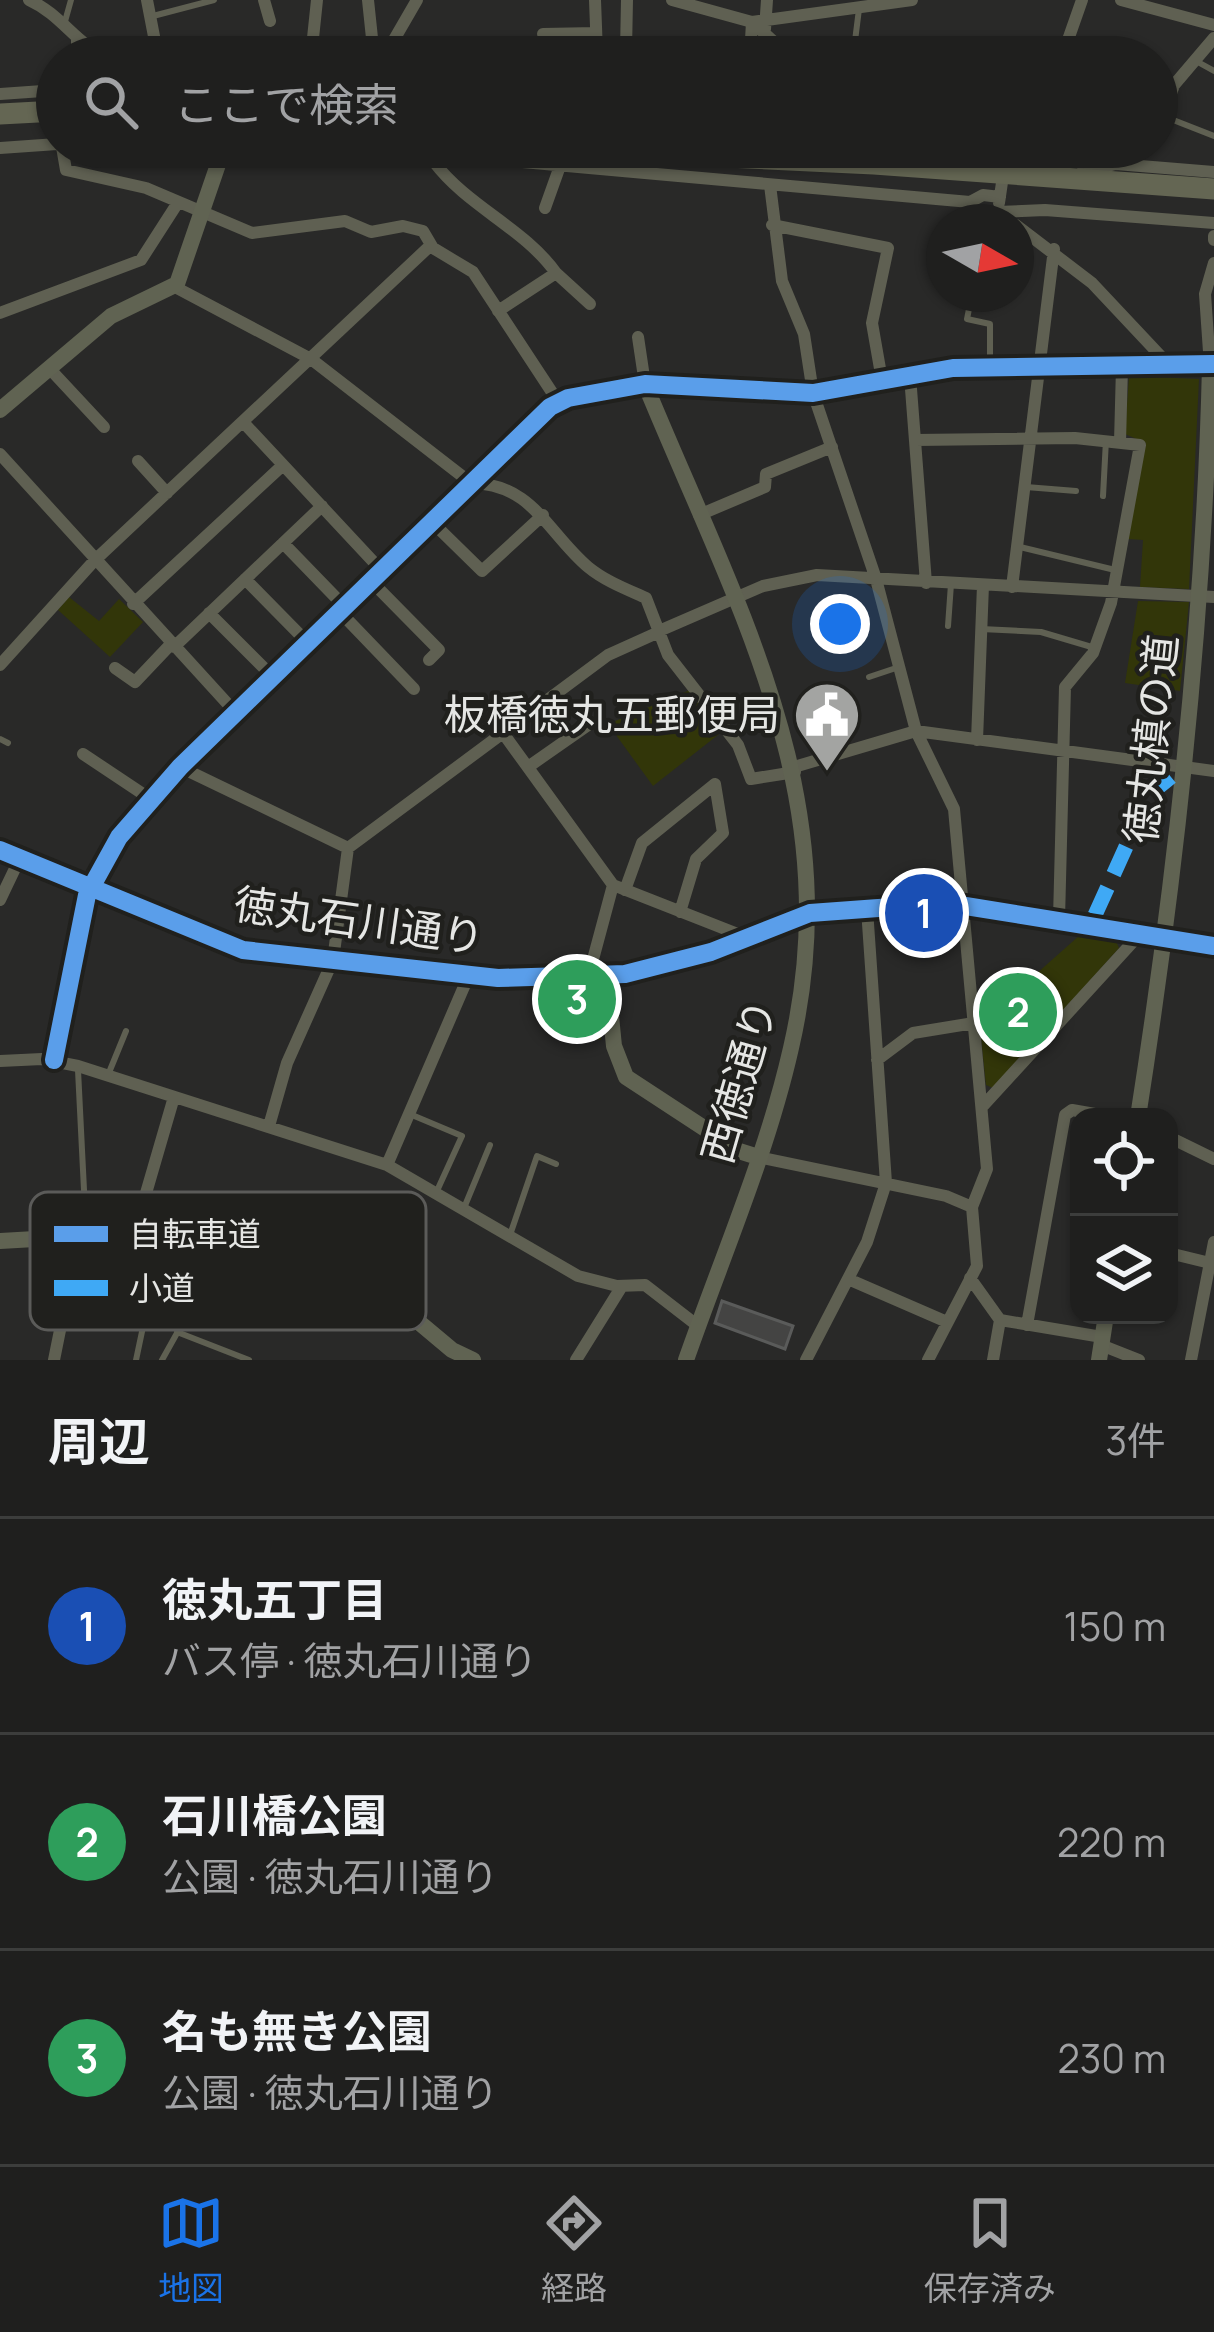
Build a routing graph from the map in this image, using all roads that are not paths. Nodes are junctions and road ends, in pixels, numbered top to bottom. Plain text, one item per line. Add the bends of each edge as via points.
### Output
1 (29, 0) edge
2 (71, 0) edge
3 (148, 0) edge
4 (214, 0) edge
5 (264, 0) edge
6 (317, 0) edge
7 (368, 0) edge
8 (417, 0) edge
9 (596, 0) edge
10 (627, 0) edge
11 (671, 0) edge
12 (767, 0) edge
13 (912, 0) edge
14 (1082, 0) edge
15 (1121, 0) edge
16 (899, 1) edge
17 (860, 5) junction
18 (152, 16) junction
19 (270, 21) dead end
20 (64, 25) junction
21 (1214, 25) edge
22 (761, 27) junction
23 (596, 33) junction
24 (543, 34) dead end
25 (72, 36) edge
26 (155, 36) edge
27 (313, 36) edge
28 (372, 36) edge
29 (396, 36) edge
30 (596, 36) edge
31 (626, 36) edge
32 (758, 36) edge
33 (780, 36) edge
34 (856, 36) edge
35 (1069, 36) edge
36 (1214, 38) edge
37 (1196, 61) junction
38 (1214, 71) edge
39 (1178, 81) edge
40 (36, 91) edge
41 (0, 94) edge
42 (36, 112) edge
43 (0, 114) edge
44 (1178, 122) edge
45 (0, 125) edge
46 (36, 125) edge
47 (1214, 136) edge
48 (36, 147) edge
49 (0, 148) edge
50 (65, 168) edge
51 (217, 168) edge
52 (439, 168) edge
53 (559, 168) edge
54 (582, 168) edge
55 (816, 168) edge
56 (899, 168) edge
57 (1214, 172) edge
58 (1120, 174) junction
59 (1001, 181) edge
60 (770, 185) junction
61 (1214, 186) edge
62 (177, 204) junction
63 (545, 208) dead end
64 (200, 216) junction
65 (1214, 223) edge
66 (772, 225) junction
67 (1034, 237) edge
68 (431, 245) junction
69 (1054, 249) junction
70 (1214, 263) edge
71 (556, 273) junction
72 (175, 287) junction
73 (590, 304) dead end
74 (499, 311) junction
75 (968, 312) edge
76 (0, 313) edge
77 (638, 337) dead end
78 (311, 359) junction
79 (1212, 365) edge
80 (1039, 367) junction
81 (1122, 367) junction
82 (1170, 367) junction
83 (49, 368) junction
84 (990, 368) junction
85 (910, 376) junction
86 (882, 380) junction
87 (645, 384) junction
88 (1212, 392) edge
89 (814, 393) junction
90 (559, 403) junction
91 (0, 410) edge
92 (243, 422) junction
93 (104, 427) dead end
94 (914, 440) junction
95 (1113, 441) junction
96 (1030, 442) junction
97 (832, 447) junction
98 (0, 454) edge
99 (1211, 455) edge
100 (138, 461) dead end
101 (283, 465) junction
102 (472, 483) junction
103 (1024, 487) junction
104 (1076, 491) dead end
105 (167, 493) junction
106 (1103, 496) dead end
107 (322, 506) junction
108 (542, 515) junction
109 (699, 515) junction
110 (432, 522) junction
111 (283, 543) junction
112 (1017, 547) junction
113 (94, 561) junction
114 (1115, 570) junction
115 (376, 576) junction
116 (876, 578) junction
117 (245, 579) junction
118 (926, 583) junction
119 (951, 584) junction
120 (983, 585) junction
121 (1012, 587) junction
122 (1112, 592) junction
123 (1208, 596) edge
124 (733, 599) junction
125 (134, 604) junction
126 (342, 610) junction
127 (209, 613) junction
128 (948, 626) dead end
129 (981, 628) junction
130 (659, 632) junction
131 (308, 643) junction
132 (172, 645) junction
133 (1095, 648) junction
134 (429, 660) dead end
135 (0, 665) edge
136 (900, 667) junction
137 (115, 668) dead end
138 (273, 677) junction
139 (869, 677) dead end
140 (414, 688) dead end
141 (236, 713) junction
142 (588, 725) dead end
143 (916, 731) junction
144 (503, 734) junction
145 (977, 740) junction
146 (83, 754) dead end
147 (1064, 754) junction
148 (180, 767) junction
149 (528, 767) junction
150 (1183, 768) junction
151 (795, 769) junction
152 (1214, 771) edge
153 (152, 800) junction
154 (348, 848) junction
155 (0, 850) edge
156 (20, 858) junction
157 (90, 886) junction
158 (619, 888) junction
159 (0, 900) edge
160 (963, 904) junction
161 (867, 909) junction
162 (680, 912) junction
163 (810, 913) junction
164 (1059, 919) junction
165 (1141, 933) junction
166 (1166, 937) junction
167 (748, 938) junction
168 (1214, 946) edge
169 (333, 960) junction
170 (469, 975) junction
171 (597, 977) junction
172 (974, 1023) junction
173 (126, 1031) dead end
174 (54, 1060) junction
175 (877, 1060) junction
176 (0, 1061) edge
177 (78, 1066) junction
178 (108, 1075) junction
179 (174, 1097) junction
180 (982, 1107) junction
181 (1139, 1108) edge
182 (1070, 1111) edge
183 (409, 1113) junction
184 (269, 1126) junction
185 (1178, 1141) edge
186 (490, 1145) dead end
187 (758, 1156) junction
188 (1214, 1159) edge
189 (556, 1164) dead end
190 (387, 1165) junction
191 (886, 1183) junction
192 (81, 1192) edge
193 (146, 1192) edge
194 (436, 1193) junction
195 (464, 1208) junction
196 (972, 1208) junction
197 (510, 1235) junction
198 (30, 1239) edge
199 (0, 1241) edge
200 (1214, 1242) edge
201 (1178, 1255) edge
202 (1210, 1263) junction
203 (970, 1278) junction
204 (848, 1279) junction
205 (622, 1286) junction
206 (1000, 1320) junction
207 (947, 1322) junction
208 (1027, 1325) junction
209 (698, 1326) junction
210 (60, 1330) edge
211 (142, 1330) edge
212 (426, 1330) edge
213 (177, 1332) joint
214 (1101, 1347) edge
215 (459, 1358) edge
216 (54, 1360) edge
217 (136, 1360) edge
218 (162, 1360) edge
219 (249, 1360) edge
220 (577, 1360) edge
221 (686, 1360) edge
222 (806, 1360) edge
223 (928, 1360) edge
224 (993, 1360) edge
225 (1139, 1360) edge
226 (1191, 1360) edge

1 - 20 street
2 - 20 lane
3 - 18 street
4 - 18 lane
5 - 19 street
6 - 27 street
7 - 28 street
8 - 29 street
9 - 23 street
10 - 31 street
11 - 22 street
12 - 22 street
13 - 16 street
14 - 35 street
15 - 21 street
16 - 17 street
17 - 22 street
17 - 34 lane
18 - 26 street
20 - 25 street
22 - 32 street
22 - 33 street
23 - 24 street
23 - 30 street
36 - 37 street
37 - 38 lane
37 - 39 street
40 - 41 street
42 - 43 highway
44 - 47 lane
45 - 46 highway
48 - 49 street
50 - 62 street
51 - 64 street
52 - 71 street via 537,246
53 - 63 street
54 - 60 street
55 - 59 highway
56 - 59 highway
57 - 58 street
58 - 59 highway
58 - 59 highway
58 - 61 highway
59 - 60 street via 970,202
59 - 65 street via 1046,210
60 - 66 street
62 - 64 street
62 - 76 street via 141,260
64 - 68 street via 270,235 316,222 356,222 371,232 403,226 422,231
64 - 72 street
66 - 86 street via 888,248 872,323
66 - 89 street
67 - 69 street
68 - 74 street via 473,272
68 - 78 street
69 - 80 street
69 - 82 street
70 - 79 street via 1204,294
71 - 73 street
71 - 74 street
72 - 78 street
72 - 83 street via 118,311
74 - 90 street
75 - 84 lane via 967,319 990,324
77 - 87 street, 西徳通り
78 - 92 street
78 - 102 street
79 - 82 street
79 - 88 street, 徳丸槙の道
80 - 81 street
80 - 84 street
80 - 96 street
81 - 82 street
81 - 95 street
83 - 91 street
83 - 93 street
84 - 85 street
85 - 86 street
85 - 94 street
86 - 89 street
87 - 89 street
87 - 90 street
87 - 109 street, 西徳通り
88 - 99 street, 徳丸槙の道
89 - 97 street
90 - 102 street
92 - 101 street
92 - 105 street
94 - 96 street
94 - 118 street
95 - 96 street
95 - 106 lane
95 - 114 street via 1140,445
96 - 103 street
97 - 109 street via 766,474 765,488
97 - 116 street
98 - 113 street
99 - 123 street, 徳丸槙の道
100 - 105 street
101 - 107 street
101 - 125 street
102 - 108 street via 524,496
102 - 110 street
103 - 104 lane
103 - 112 street
105 - 113 street
107 - 111 street
107 - 115 street
108 - 110 street via 482,571
108 - 130 street via 588,567 646,598
109 - 124 street, 西徳通り
110 - 115 street
111 - 117 street
111 - 126 street
112 - 114 lane
112 - 121 street
113 - 125 street
113 - 135 street
114 - 122 street
115 - 126 street
115 - 134 street via 439,650
116 - 118 street
116 - 124 street via 792,578
116 - 136 street
117 - 127 street
117 - 131 street
118 - 119 street
119 - 120 street
119 - 128 lane
120 - 121 street
120 - 129 street
121 - 122 street
122 - 123 street
122 - 133 street
123 - 150 street, 徳丸槙の道
124 - 130 street
124 - 151 street, 西徳通り
125 - 132 street
126 - 131 street
126 - 140 street
127 - 132 street
127 - 138 street
129 - 133 lane via 1040,632
129 - 145 street
130 - 144 street via 608,655
130 - 151 street via 738,745 747,781
131 - 138 street
132 - 137 street via 135,682
132 - 141 street
133 - 147 street via 1065,687
136 - 139 lane
136 - 143 street
138 - 141 street
141 - 148 street
142 - 149 street
143 - 145 street
143 - 151 street
143 - 160 street via 954,809
144 - 149 street
144 - 154 street
145 - 147 street
146 - 153 street
147 - 150 street
147 - 164 street
148 - 153 street
148 - 154 street
149 - 158 street
150 - 152 street
150 - 166 street, 徳丸槙の道
151 - 163 street, 西徳通り
153 - 157 street
154 - 169 street
155 - 156 street, 徳丸石川通り
156 - 157 street, 徳丸石川通り
156 - 159 street
157 - 169 street, 徳丸石川通り via 243,950
157 - 174 street
158 - 162 street
158 - 162 street via 642,843 715,784 723,833 696,860
158 - 171 street
160 - 161 street, 徳丸石川通り
160 - 164 street, 徳丸石川通り
160 - 172 street
161 - 163 street, 徳丸石川通り
161 - 175 street
162 - 167 street
163 - 167 street, 徳丸石川通り
163 - 187 street, 西徳通り via 795,1033
164 - 165 street, 徳丸石川通り
165 - 166 street, 徳丸石川通り
165 - 180 street
166 - 168 street, 徳丸石川通り
166 - 181 street, 徳丸槙の道
167 - 171 street, 徳丸石川通り
169 - 170 street, 徳丸石川通り
169 - 184 street via 286,1063
170 - 171 street, 徳丸石川通り
170 - 183 street
171 - 187 street via 626,1077
172 - 175 street via 913,1033
172 - 180 street
173 - 178 lane
174 - 176 street
174 - 177 street
175 - 191 street
177 - 178 street
177 - 192 lane
178 - 179 street
179 - 184 street
179 - 193 street
180 - 196 street via 987,1169
182 - 208 street
183 - 190 street
183 - 194 lane via 462,1136
184 - 190 street
185 - 188 street
186 - 195 lane
187 - 191 street
187 - 209 street, 西徳通り
189 - 197 lane via 537,1156
190 - 194 street
191 - 196 street
191 - 204 street
194 - 195 street
195 - 197 street
196 - 203 street via 977,1267
197 - 205 street via 578,1276
198 - 199 street
200 - 202 street
201 - 202 street
202 - 226 street
203 - 206 street
203 - 207 street
204 - 207 street
204 - 222 street
205 - 209 street via 645,1286
205 - 220 street
206 - 208 street
206 - 224 street
207 - 223 street
208 - 214 street
209 - 221 street, 西徳通り
210 - 216 street
211 - 217 lane
212 - 215 street
213 - 218 lane
213 - 219 lane
214 - 225 street

